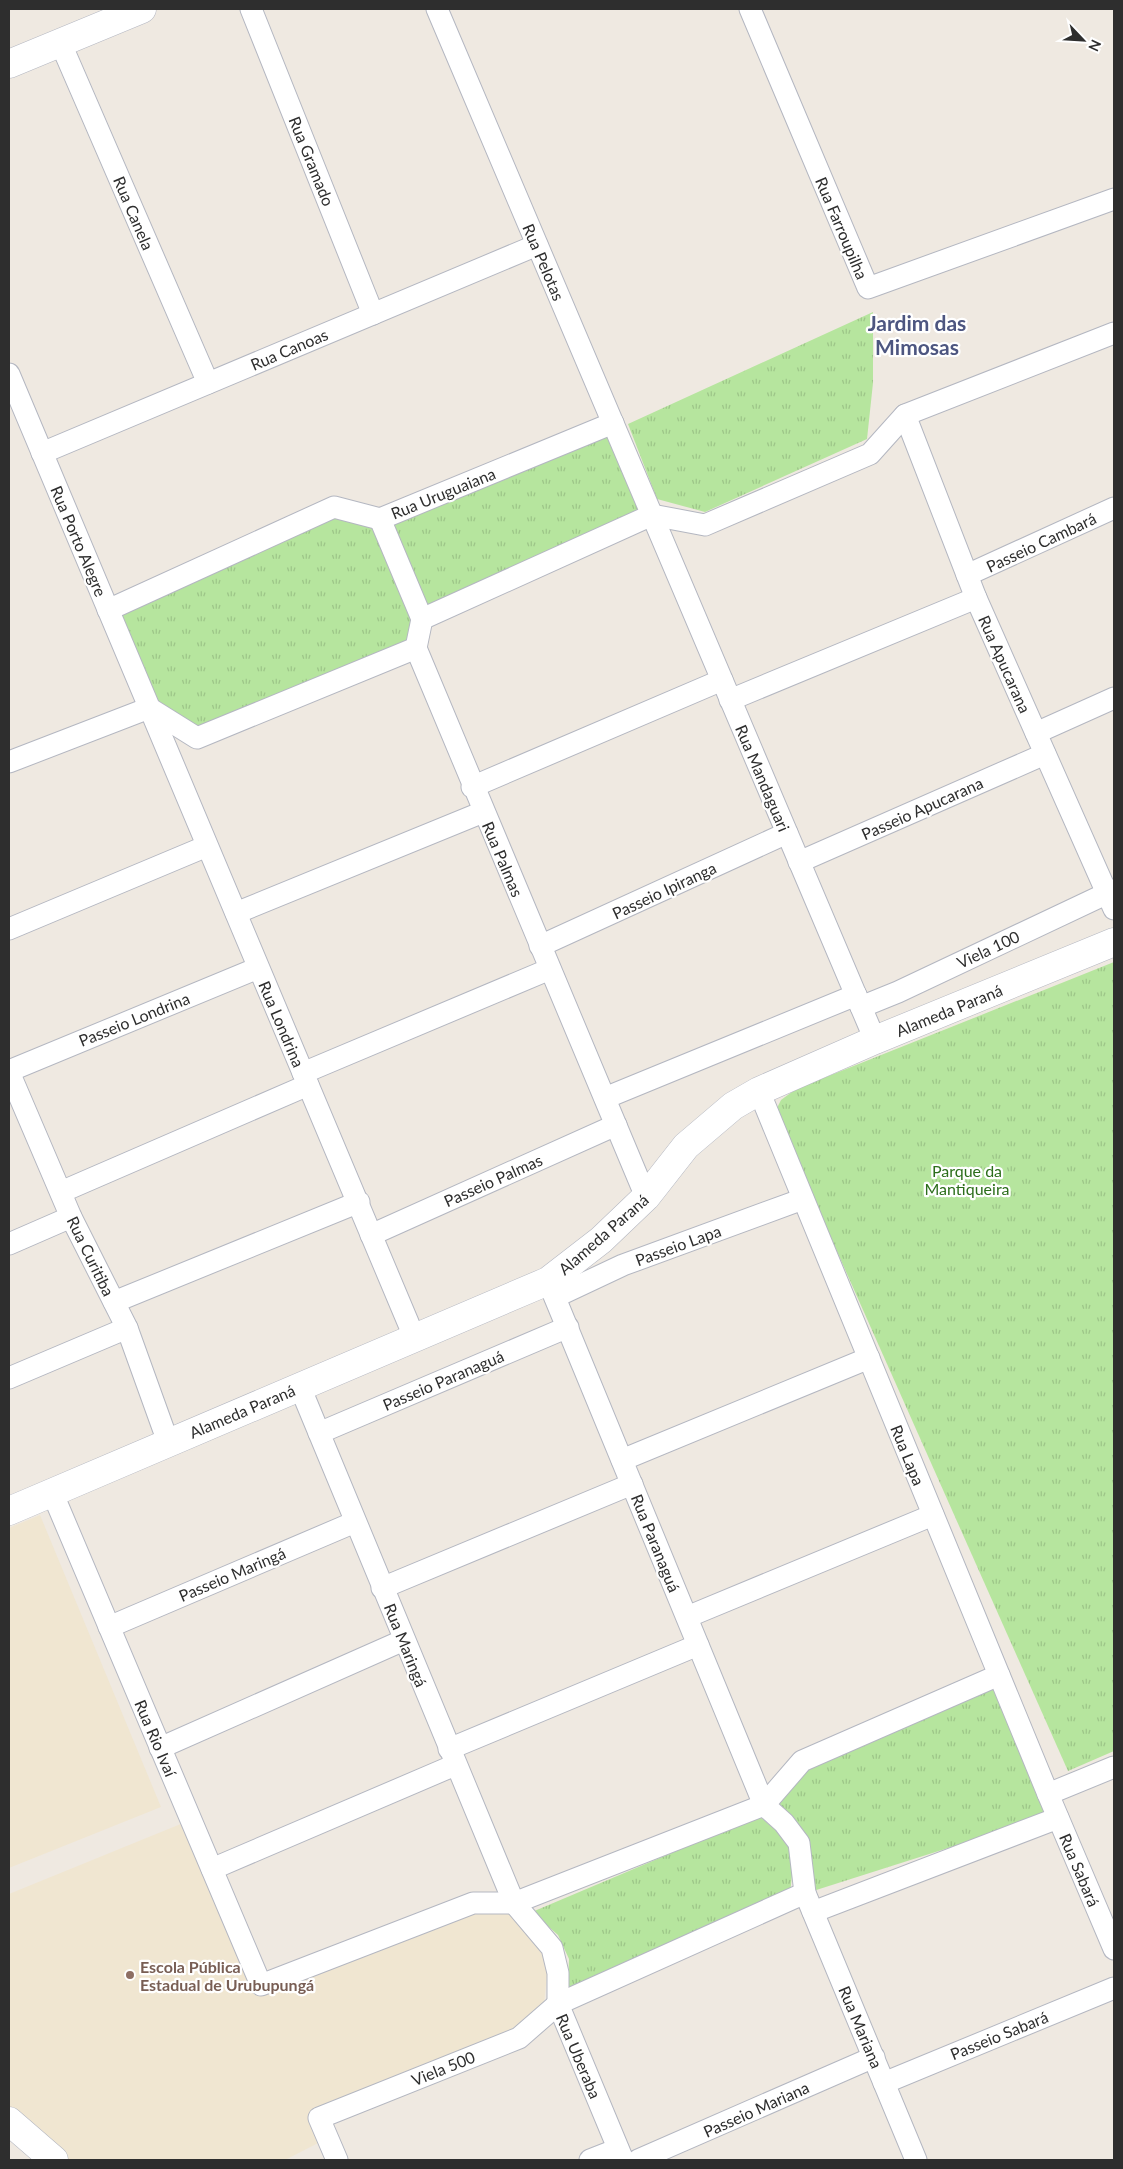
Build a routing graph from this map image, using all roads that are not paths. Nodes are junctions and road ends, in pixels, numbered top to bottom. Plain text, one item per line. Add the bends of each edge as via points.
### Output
1 (142, 9) edge
2 (251, 9) edge
3 (437, 9) edge
4 (750, 9) edge
5 (61, 44) junction
6 (9, 64) edge
7 (1114, 199) edge
8 (537, 245) junction
9 (372, 314) junction
10 (1114, 333) edge
11 (9, 374) edge
12 (208, 383) junction
13 (905, 415) junction
14 (612, 423) junction
15 (42, 453) junction
16 (1114, 508) edge
17 (652, 515) junction
18 (380, 519) junction
19 (967, 575) junction
20 (976, 598) junction
21 (108, 610) junction
22 (422, 619) junction
23 (416, 648) junction
24 (722, 680) junction
25 (1114, 698) edge
26 (730, 700) junction
27 (149, 708) junction
28 (1036, 733) junction
29 (1045, 754) junction
30 (9, 762) edge
31 (472, 787) junction
32 (483, 812) junction
33 (787, 833) junction
34 (208, 846) junction
35 (799, 862) junction
36 (1112, 897) edge
37 (236, 913) junction
38 (9, 928) edge
39 (1114, 942) edge
40 (540, 946) junction
41 (258, 968) junction
42 (550, 969) junction
43 (858, 1001) junction
44 (875, 1040) junction
45 (9, 1071) edge
46 (306, 1079) junction
47 (759, 1091) junction
48 (605, 1098) junction
49 (14, 1100) edge
50 (616, 1125) junction
51 (61, 1192) junction
52 (646, 1197) junction
53 (803, 1199) junction
54 (358, 1202) junction
55 (71, 1216) junction
56 (371, 1234) junction
57 (9, 1244) edge
58 (552, 1289) junction
59 (114, 1302) junction
60 (568, 1327) junction
61 (127, 1328) junction
62 (415, 1339) junction
63 (869, 1358) junction
64 (9, 1378) edge
65 (300, 1387) junction
66 (319, 1433) junction
67 (168, 1442) junction
68 (622, 1460) junction
69 (632, 1484) junction
70 (52, 1492) junction
71 (9, 1510) edge
72 (933, 1515) junction
73 (355, 1522) junction
74 (382, 1588) junction
75 (687, 1617) junction
76 (109, 1627) junction
77 (404, 1640) junction
78 (698, 1645) junction
79 (999, 1675) junction
80 (160, 1748) junction
81 (452, 1757) junction
82 (1114, 1767) edge
83 (1048, 1794) junction
84 (764, 1805) junction
85 (1058, 1818) junction
86 (212, 1869) junction
87 (514, 1903) junction
88 (809, 1903) junction
89 (1114, 1949) edge
90 (1114, 1988) edge
91 (558, 2004) junction
92 (874, 2057) junction
93 (884, 2083) junction
94 (9, 2121) edge
95 (620, 2154) edge
96 (54, 2160) edge
97 (337, 2160) edge
98 (590, 2160) edge
99 (638, 2160) edge
100 (916, 2160) edge

1 - 5 street
2 - 9 street, Rua Gramado
3 - 8 street, Rua Pelotas
4 - 7 street, Rua Farroupilha via 868,288
5 - 6 street
5 - 12 street, Rua Canela
8 - 9 street, Rua Canoas
8 - 14 street, Rua Pelotas
9 - 12 street, Rua Canoas
10 - 13 street
11 - 15 street, Rua Porto Alegre
12 - 15 street, Rua Canoas
13 - 17 street via 870,454 705,525
13 - 19 street, Rua Apucarana
14 - 17 street, Rua Pelotas
14 - 18 street, Rua Uruguaiana
15 - 21 street, Rua Porto Alegre
16 - 19 street, Passeio Cambará
17 - 22 street
17 - 24 street, Rua Mandaguari
18 - 21 street, Rua Uruguaiana via 334,507
18 - 22 street
19 - 20 street, Rua Apucarana
20 - 26 street
20 - 28 street, Rua Apucarana
21 - 27 street, Rua Porto Alegre
22 - 23 street
23 - 27 street via 198,738
23 - 31 street, Rua Palmas
24 - 26 street, Rua Mandaguari
24 - 31 street
25 - 28 street
26 - 33 street, Rua Mandaguari
27 - 30 street
27 - 34 street, Rua Londrina
28 - 29 street, Rua Apucarana
29 - 35 street, Passeio Apucarana
29 - 36 street, Rua Apucarana
31 - 32 street, Rua Palmas
32 - 37 street
32 - 40 street, Rua Palmas
33 - 35 street, Rua Mandaguari
33 - 40 street, Passeio Ipiranga
34 - 37 street, Rua Londrina
34 - 38 street
35 - 43 street, Rua Mandaguari
36 - 43 street, Viela 100 via 898,992
37 - 41 street, Rua Londrina
39 - 44 street, Alameda Paraná
40 - 42 street, Rua Palmas
41 - 45 street, Passeio Londrina
41 - 46 street, Rua Londrina
42 - 46 street
42 - 48 street, Rua Palmas
43 - 44 street, Rua Mandaguari
43 - 48 street
44 - 47 street, Alameda Paraná
45 - 49 street, Rua Curitiba
46 - 51 street
46 - 54 street, Rua Londrina
47 - 52 street, Alameda Paraná via 733,1106 686,1146
47 - 53 street, Rua Lapa
48 - 50 street, Rua Palmas
49 - 51 street, Rua Curitiba
50 - 52 street, Rua Palmas
50 - 56 street, Passeio Palmas
51 - 55 street, Rua Curitiba
52 - 58 street, Alameda Paraná
53 - 58 street, Passeio Lapa
53 - 63 street, Rua Lapa
54 - 56 street, Rua Londrina
54 - 59 street
55 - 57 street
55 - 59 street, Rua Curitiba
56 - 62 street, Rua Londrina
58 - 60 street, Rua Paranaguá
58 - 62 street, Alameda Paraná
59 - 61 street, Rua Curitiba
60 - 66 street, Passeio Paranaguá
60 - 68 street, Rua Paranaguá
61 - 64 street
61 - 67 street, Rua Curitiba
62 - 65 street, Alameda Paraná
63 - 68 street
63 - 72 street, Rua Lapa
65 - 66 street, Rua Maringá
65 - 67 street, Alameda Paraná
66 - 73 street, Rua Maringá
67 - 70 street, Alameda Paraná
68 - 69 street, Rua Paranaguá
69 - 74 street
69 - 75 street, Rua Paranaguá
70 - 71 street, Alameda Paraná
70 - 76 street, Rua Rio Ivaí
72 - 75 street
72 - 79 street, Rua Lapa
73 - 74 street, Rua Maringá
73 - 76 street, Passeio Maringá
74 - 77 street, Rua Maringá
75 - 78 street, Rua Paranaguá
76 - 80 street, Rua Rio Ivaí
77 - 80 street
77 - 81 street, Rua Maringá
78 - 81 street
78 - 84 street, Rua Paranaguá
79 - 83 street, Rua Lapa
79 - 84 street via 802,1761
80 - 86 street, Rua Rio Ivaí
81 - 86 street
81 - 87 street, Rua Maringá
82 - 83 street
83 - 85 street, Rua Lapa
84 - 87 street
84 - 88 street, Rua Mariana via 800,1843
85 - 88 street, Viela 500
85 - 89 street, Rua Sabará
86 - 87 street, Rua Rio Ivaí via 261,1984 474,1903
87 - 91 street, Rua Uberaba via 552,1948 558,1973
88 - 91 street, Viela 500
88 - 92 street, Rua Mariana
90 - 93 street, Passeio Sabará
91 - 95 street, Rua Uberaba
91 - 97 street, Viela 500 via 519,2038 319,2118
92 - 93 street, Rua Mariana
92 - 99 street, Passeio Mariana
93 - 100 street, Rua Mariana
94 - 96 street
95 - 98 street

